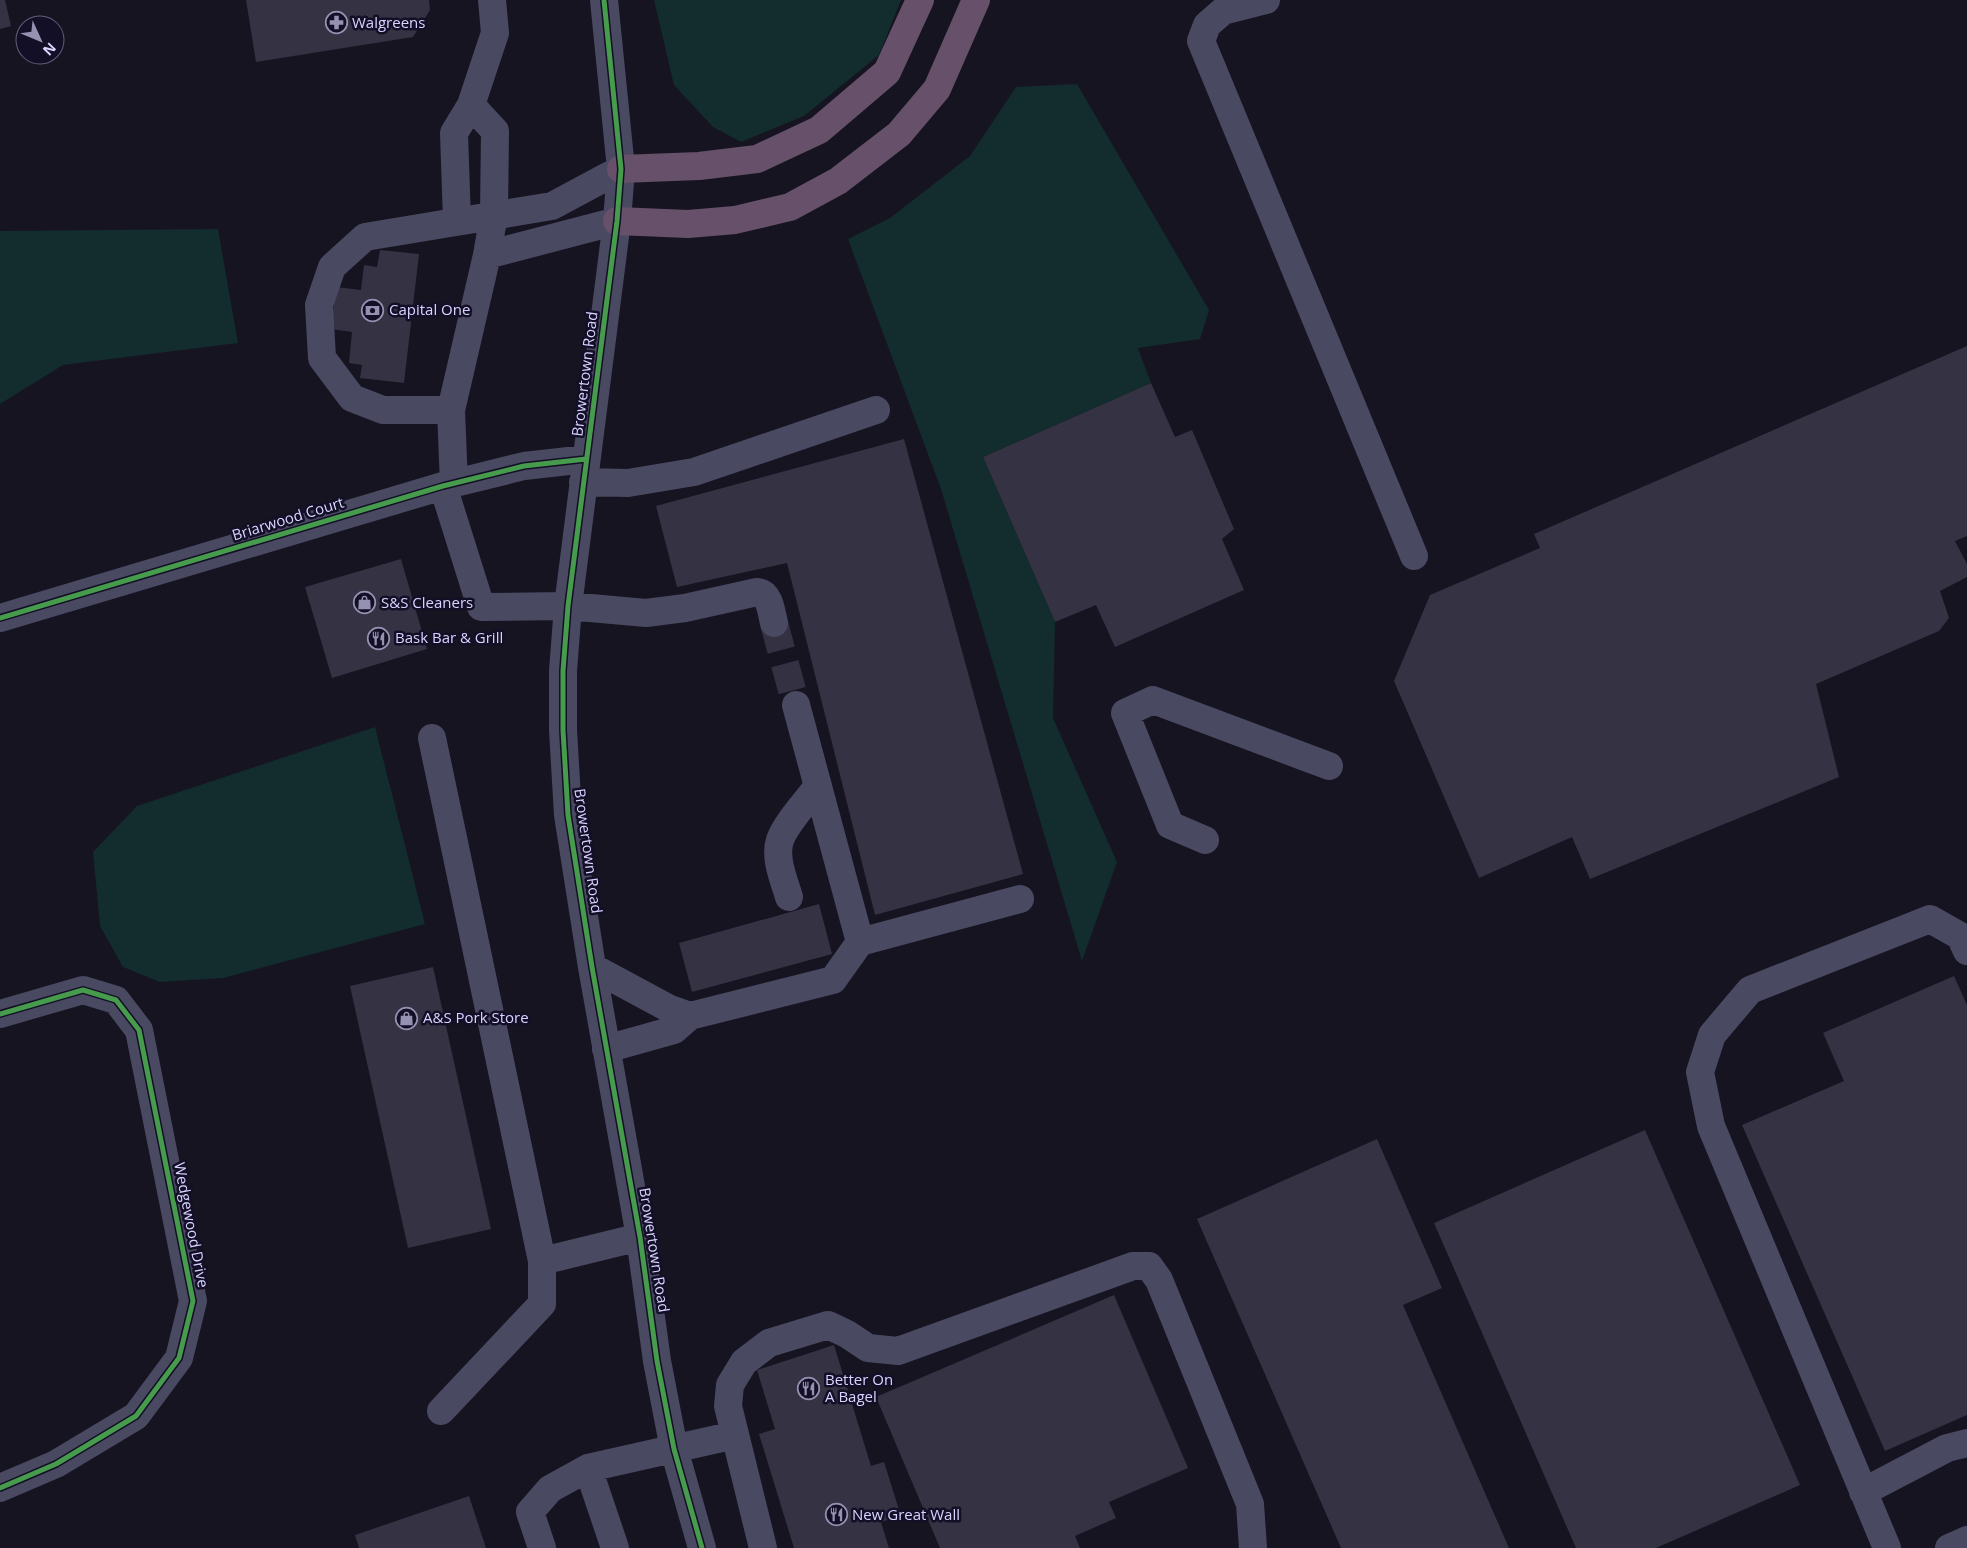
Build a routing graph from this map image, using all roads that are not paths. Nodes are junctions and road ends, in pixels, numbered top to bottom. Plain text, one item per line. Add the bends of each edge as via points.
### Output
1 (492, 0) edge
2 (604, 0) edge
3 (920, 0) edge
4 (976, 0) edge
5 (1266, 0) edge
6 (471, 105) junction
7 (621, 169) junction
8 (494, 214) junction
9 (457, 221) junction
10 (617, 221) junction
11 (486, 255) junction
12 (451, 410) junction
13 (876, 410) dead end
14 (585, 471) junction
15 (449, 485) junction
16 (1414, 556) dead end
17 (568, 606) junction
18 (0, 618) edge
19 (774, 622) tunnel mouth
20 (796, 705) tunnel mouth
21 (432, 738) dead end
22 (1329, 766) dead end
23 (818, 786) junction
24 (1205, 840) dead end
25 (789, 897) dead end
26 (1020, 899) dead end
27 (860, 942) junction
28 (1967, 951) edge
29 (592, 967) junction
30 (0, 1014) edge
31 (690, 1016) junction
32 (606, 1049) junction
33 (640, 1238) junction
34 (542, 1261) junction
35 (441, 1410) dead end
36 (735, 1435) junction
37 (1967, 1443) edge
38 (674, 1448) junction
39 (588, 1468) junction
40 (0, 1488) edge
41 (1863, 1492) junction
42 (1967, 1540) edge
43 (542, 1548) edge
44 (616, 1548) edge
45 (702, 1548) edge
46 (763, 1548) edge
47 (1254, 1548) edge
48 (1887, 1548) edge
49 (1949, 1548) edge

1 - 6 street via 495,33
2 - 7 street, Browertown Road
3 - 7 highway via 887,72 819,130 757,159 700,166
4 - 10 highway via 938,89 899,134 838,181 790,207 735,220 688,224
5 - 16 street via 1223,10 1207,24 1202,41
6 - 8 street via 495,131
6 - 9 street via 454,133
7 - 8 street via 552,206
7 - 10 street, Browertown Road
8 - 9 street
8 - 11 street
9 - 12 street via 365,236 332,267 319,305 322,358 352,398 383,410
10 - 11 street
10 - 14 street, Browertown Road
11 - 12 street
12 - 15 street
13 - 14 street, Briarwood Court via 694,472 628,483
14 - 15 street, Briarwood Court via 524,466
14 - 17 street, Browertown Road
15 - 17 street via 481,607
15 - 18 street, Briarwood Court
17 - 19 street via 657,612 762,592
17 - 29 street, Browertown Road via 563,730 568,815
20 - 23 street
21 - 34 street
22 - 24 street via 1153,700 1125,713 1170,825
23 - 25 street via 780,840 780,865
23 - 27 street
26 - 27 street
27 - 31 street via 833,980
28 - 41 street via 1960,936 1930,919 1750,990 1712,1035 1700,1072 1711,1126
29 - 31 street via 670,1009
29 - 32 street, Browertown Road
30 - 40 street, Wedgewood Drive via 83,990 116,1000 140,1030 193,1300 179,1358 136,1416 56,1464
31 - 32 street via 674,1030
32 - 33 street, Browertown Road
33 - 34 street
33 - 38 street, Browertown Road via 657,1361
34 - 35 street via 542,1304
36 - 38 street
36 - 46 street
36 - 47 street via 728,1406 730,1385 744,1362 769,1343 828,1326 848,1334 868,1348 898,1351 1133,1266 1150,1266 1159,1280 1250,1504
37 - 41 street via 1947,1448
38 - 39 street
38 - 45 street, Browertown Road
39 - 43 street via 550,1489 530,1512
39 - 44 street
41 - 48 street
42 - 49 street

